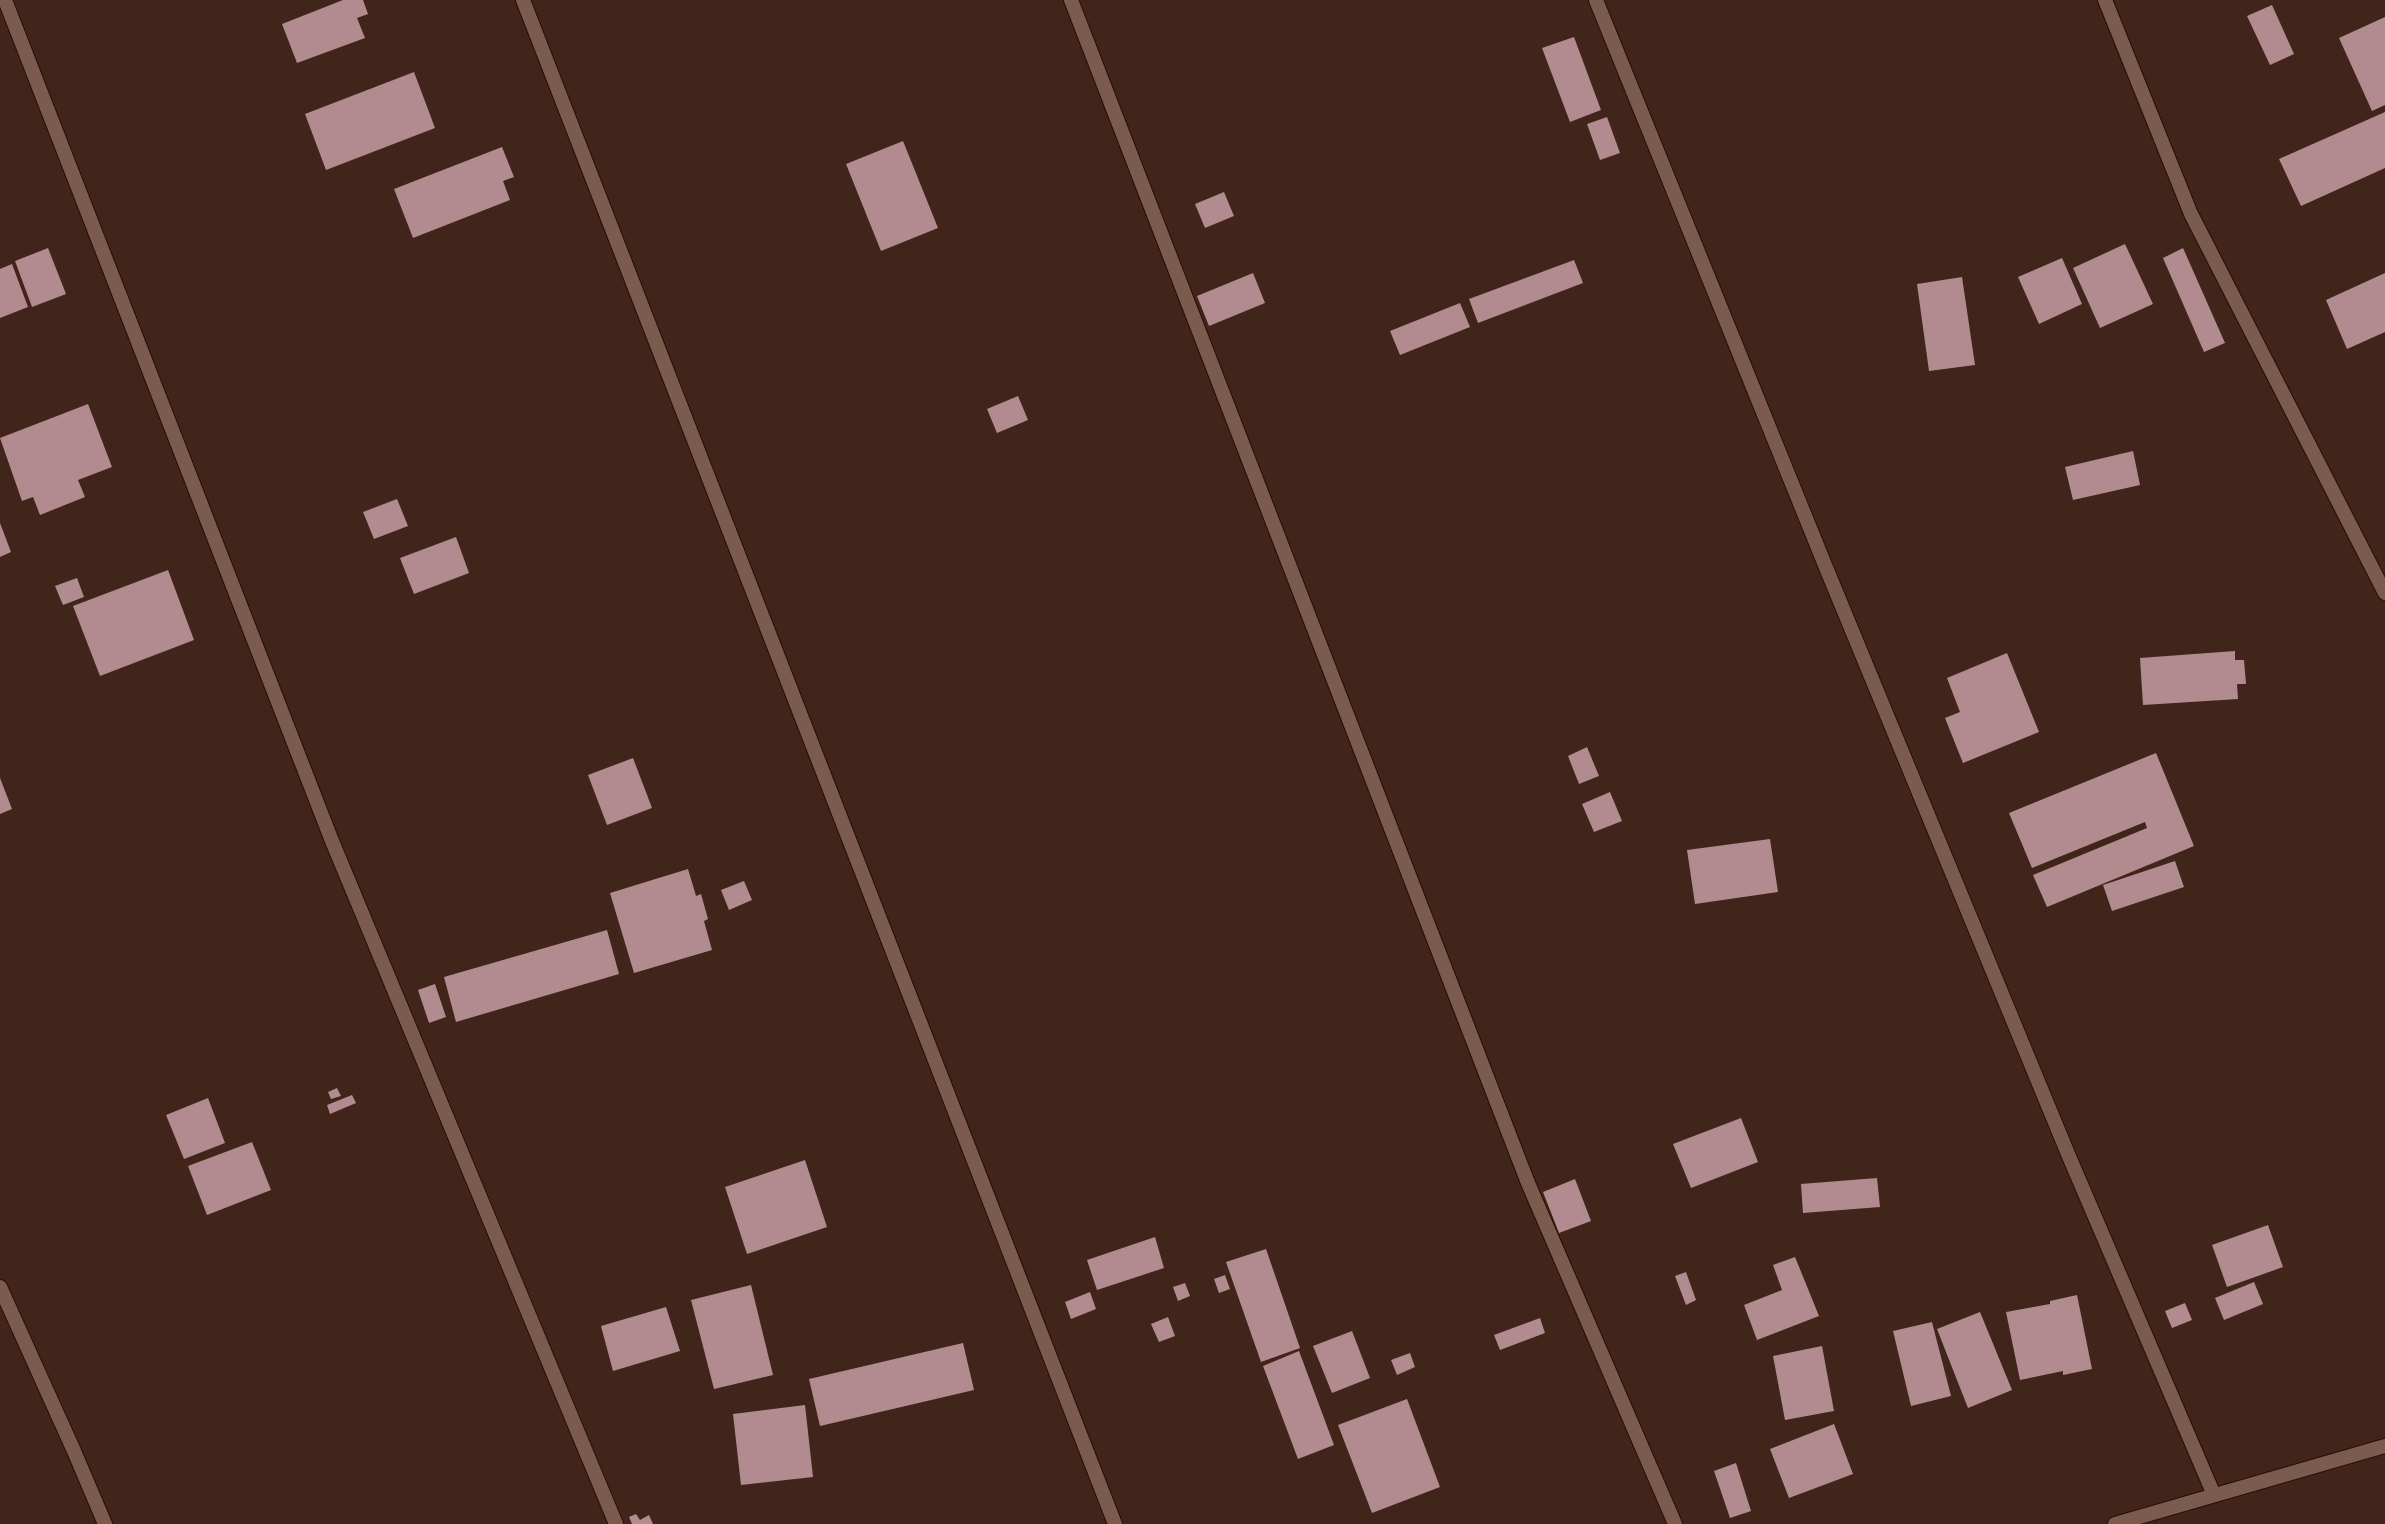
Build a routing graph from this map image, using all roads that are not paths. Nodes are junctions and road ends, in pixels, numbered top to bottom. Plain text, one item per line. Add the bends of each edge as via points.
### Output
1 (5, 0) edge
2 (523, 0) edge
3 (1071, 0) edge
4 (1596, 0) edge
5 (2105, 0) edge
6 (2385, 593) edge
7 (0, 1287) edge
8 (2385, 1446) edge
9 (2214, 1495) junction
10 (105, 1524) edge
11 (616, 1524) edge
12 (1115, 1524) edge
13 (1675, 1524) edge
14 (2115, 1524) edge

1 - 11 street via 332,841
2 - 12 street
3 - 13 street via 1528,1182
4 - 9 street via 1860,652 2068,1154
5 - 6 street via 2191,214
7 - 10 street
8 - 9 street
9 - 14 street

